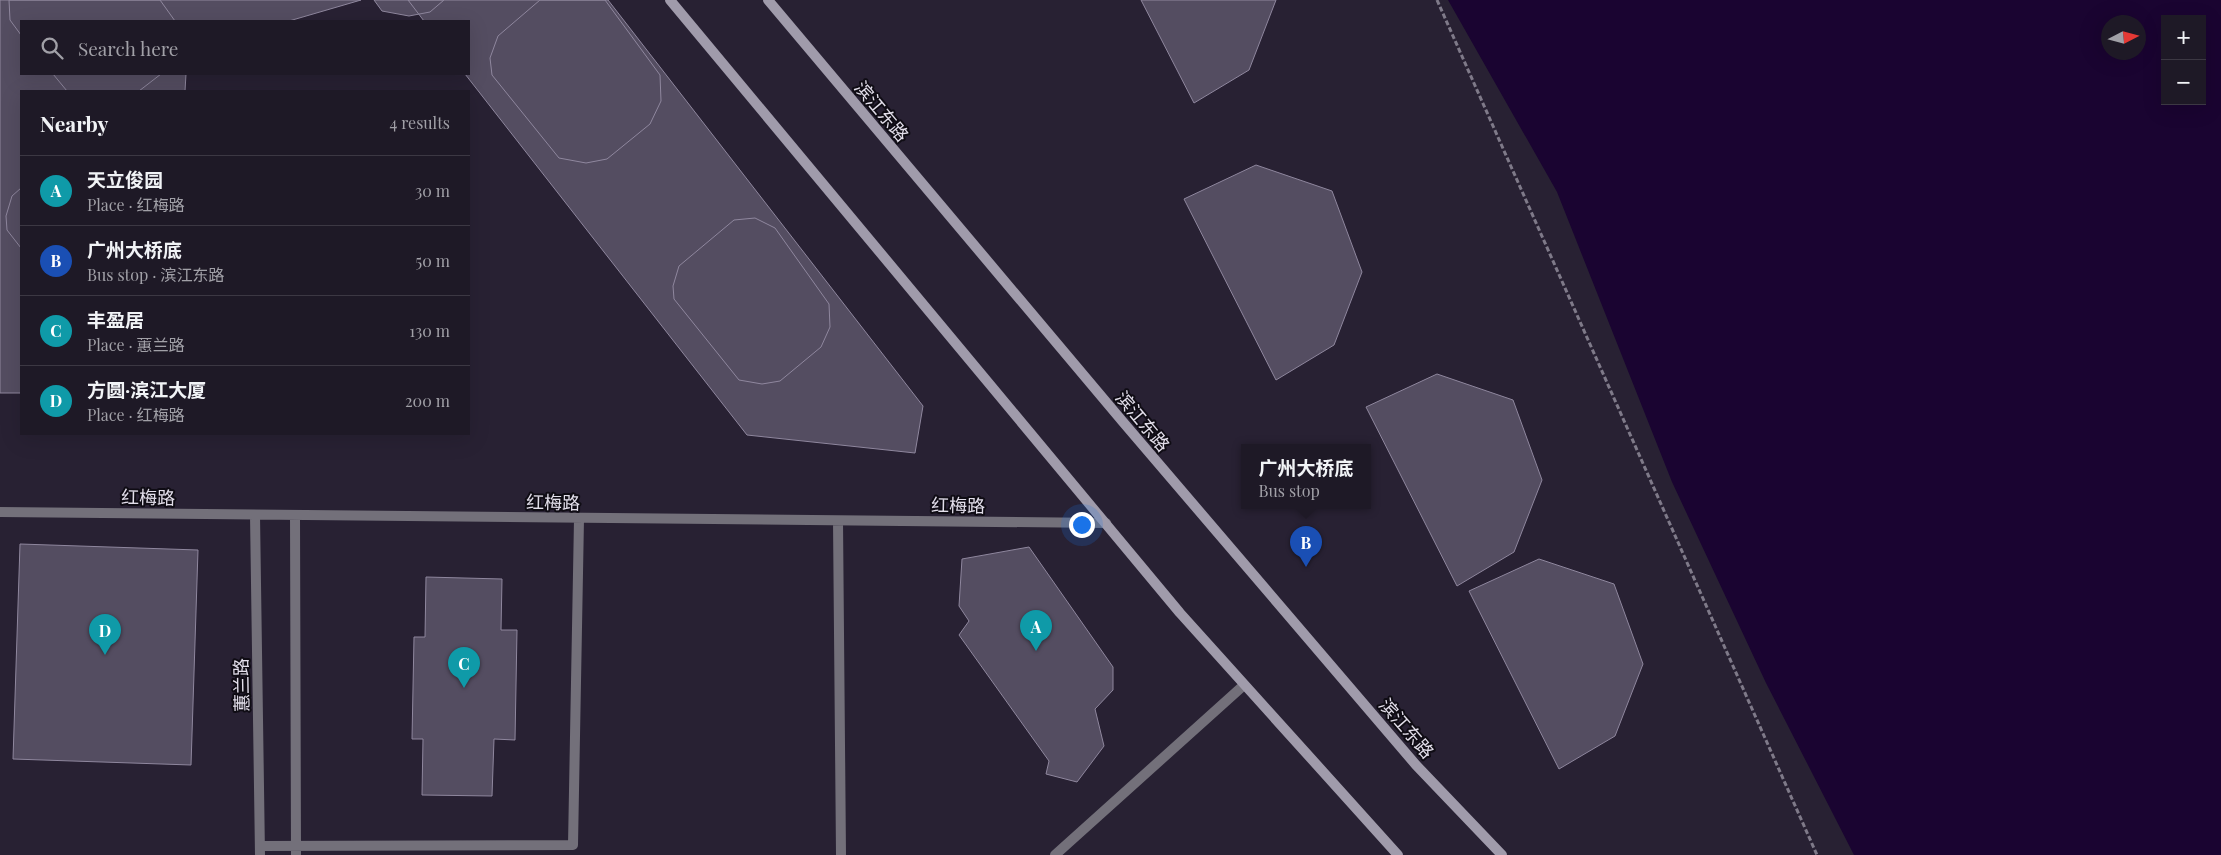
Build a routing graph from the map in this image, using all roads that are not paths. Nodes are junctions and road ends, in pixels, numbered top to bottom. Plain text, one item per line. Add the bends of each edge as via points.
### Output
1 (670, 0) edge
2 (768, 0) edge
3 (0, 512) edge
4 (255, 515) junction
5 (295, 515) junction
6 (579, 519) junction
7 (838, 521) junction
8 (1106, 523) junction
9 (1244, 685) junction
10 (296, 850) edge
11 (260, 851) edge
12 (841, 855) edge
13 (1055, 855) edge
14 (1398, 855) edge
15 (1502, 855) edge

1 - 8 main road
2 - 15 main road, 滨江东路 via 1403,750
3 - 4 street, 红梅路
4 - 5 street, 红梅路
4 - 11 street, 蕙兰路
5 - 6 street, 红梅路
5 - 10 street
6 - 7 street, 红梅路
6 - 10 street via 573,845
7 - 8 street, 红梅路
7 - 12 street
8 - 9 main road
9 - 13 street
9 - 14 main road
10 - 11 street

